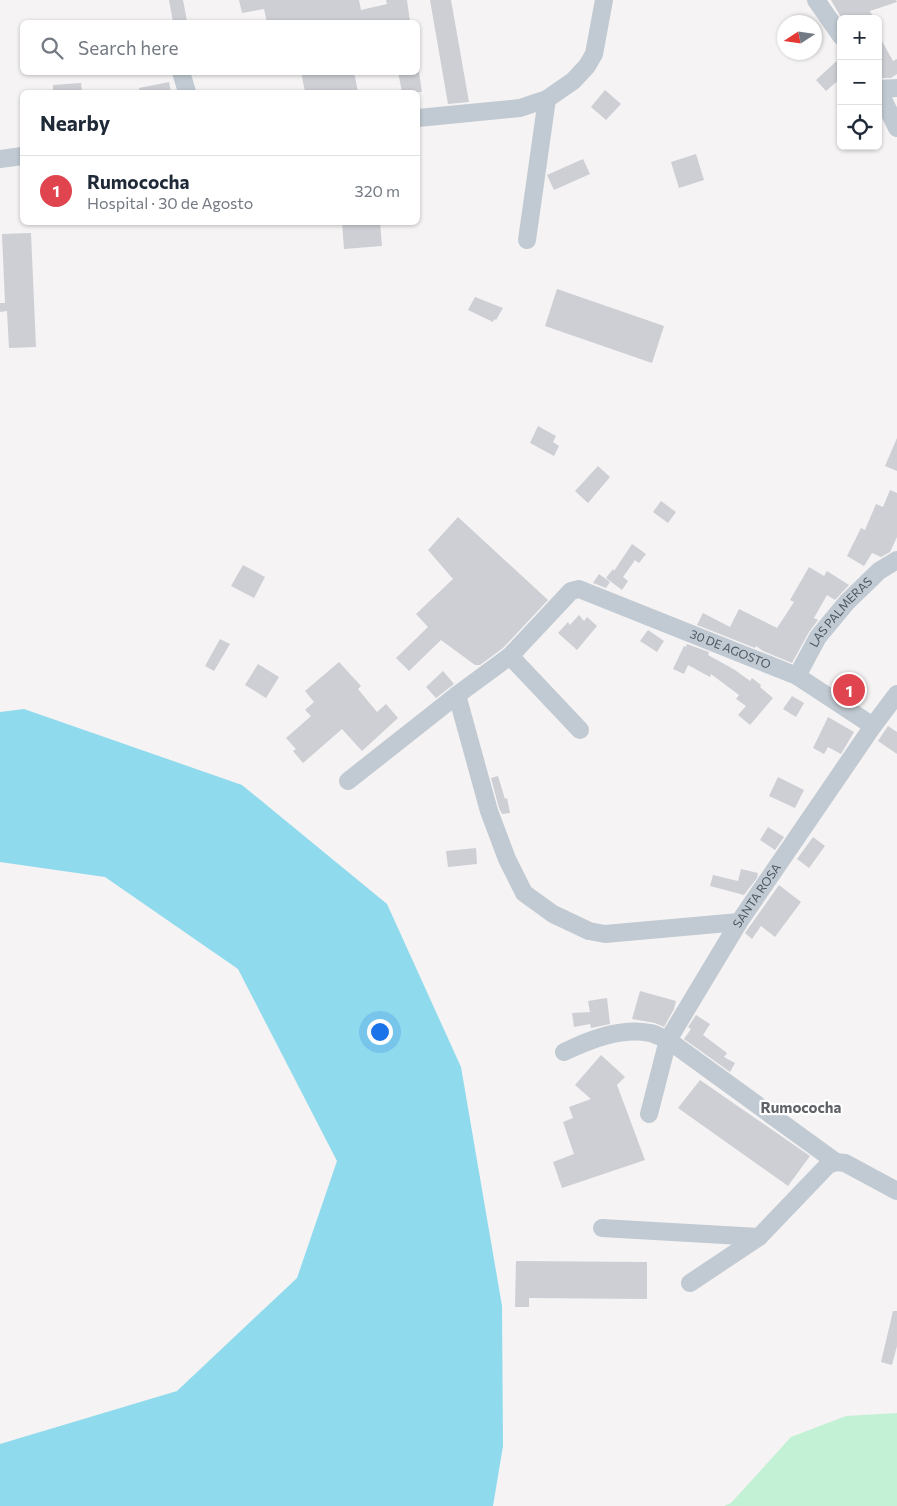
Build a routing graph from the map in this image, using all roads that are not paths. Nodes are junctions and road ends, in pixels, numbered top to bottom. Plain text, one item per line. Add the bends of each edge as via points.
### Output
1 (604, 0) edge
2 (816, 0) edge
3 (837, 30) edge
4 (182, 75) edge
5 (897, 88) edge
6 (882, 89) edge
7 (186, 90) edge
8 (882, 97) edge
9 (547, 99) junction
10 (420, 118) edge
11 (897, 128) edge
12 (20, 156) edge
13 (0, 159) edge
14 (527, 240) dead end
15 (897, 560) edge
16 (510, 656) junction
17 (797, 676) junction
18 (897, 694) edge
19 (457, 695) junction
20 (873, 726) junction
21 (580, 730) dead end
22 (348, 781) dead end
23 (739, 922) junction
24 (668, 1040) junction
25 (564, 1052) dead end
26 (649, 1114) dead end
27 (836, 1162) junction
28 (897, 1191) edge
29 (602, 1228) dead end
30 (759, 1237) junction
31 (690, 1283) dead end

1 - 9 street via 594,54 573,81
2 - 3 street
4 - 7 street
5 - 6 street
8 - 11 street
9 - 10 street via 520,108
9 - 14 street
12 - 13 street
15 - 17 street, LAS PALMERAS via 879,571 846,602 818,637
16 - 17 street, 30 DE AGOSTO via 571,591 579,589
16 - 19 street
16 - 21 street
17 - 20 street, 30 DE AGOSTO
18 - 20 street, SANTA ROSA
19 - 22 street
19 - 23 street via 489,811 524,893 553,914 589,931 604,934
20 - 23 street, SANTA ROSA
23 - 24 street, SANTA ROSA
24 - 25 street via 651,1033 620,1033 589,1040
24 - 26 street, SANTA ROSA
24 - 27 street
27 - 28 street via 845,1163
27 - 30 street via 828,1164
29 - 30 street
30 - 31 street

